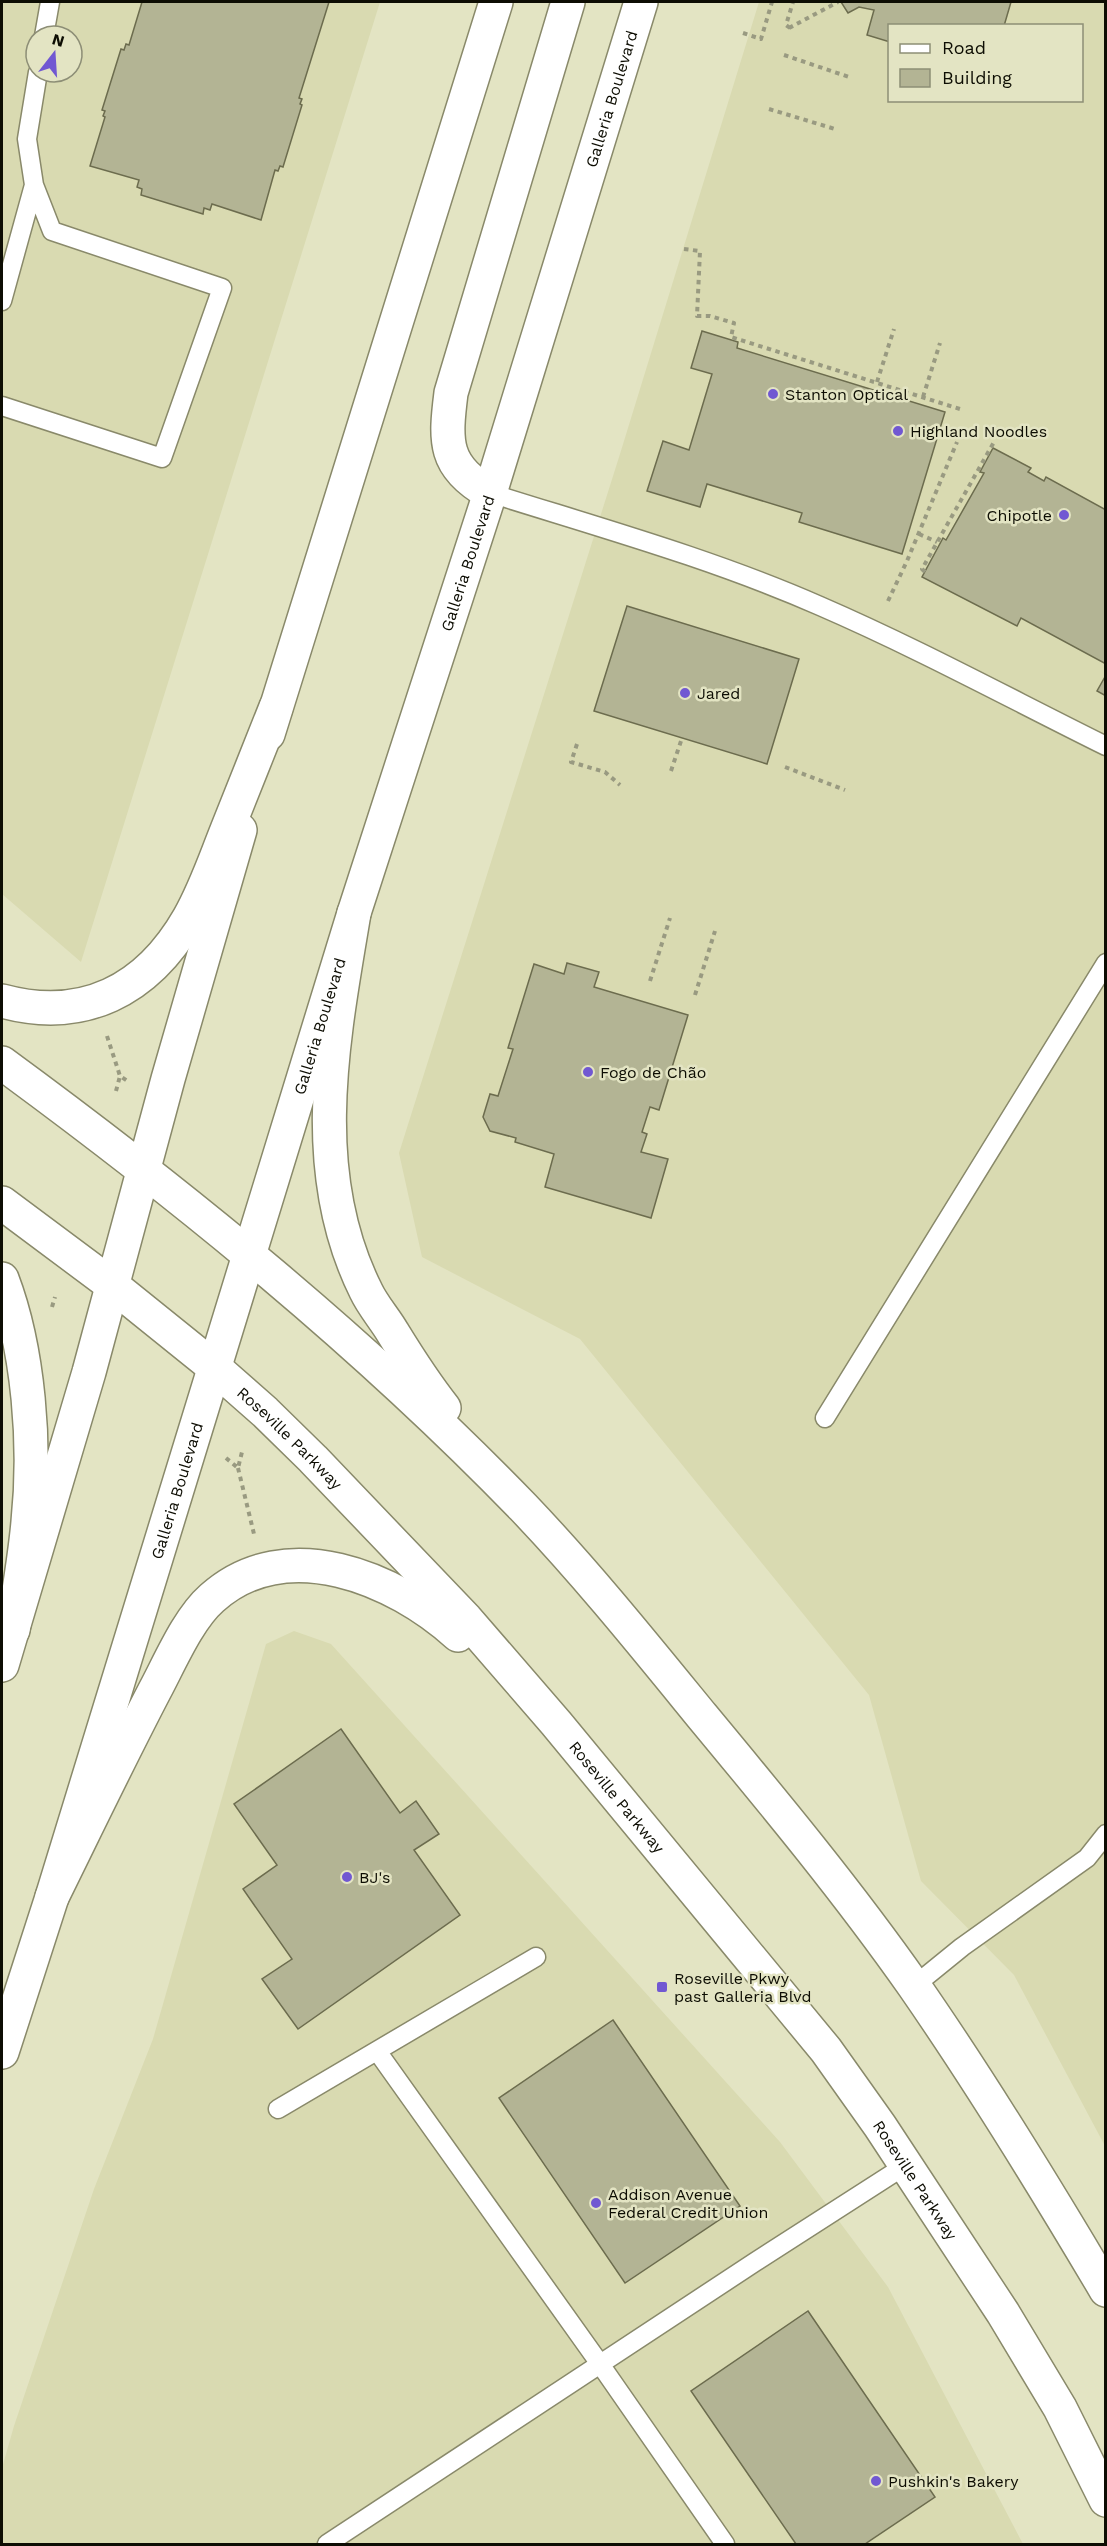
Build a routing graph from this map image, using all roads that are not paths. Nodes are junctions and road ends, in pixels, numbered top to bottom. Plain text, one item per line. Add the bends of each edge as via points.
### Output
1 (50, 2) edge
2 (496, 2) edge
3 (568, 2) edge
4 (641, 2) edge
5 (46, 24) edge
6 (36, 84) edge
7 (34, 185) junction
8 (2, 301) edge
9 (2, 406) edge
10 (490, 493) junction
11 (276, 708) junction
12 (1106, 746) edge
13 (354, 913) junction
14 (1106, 963) edge
15 (2, 1001) edge
16 (2, 1063) edge
17 (144, 1172) junction
18 (2, 1203) edge
19 (249, 1257) junction
20 (2, 1279) edge
21 (112, 1285) junction
22 (215, 1368) junction
23 (825, 1418) dead end
24 (526, 1510) junction
25 (13, 1630) junction
26 (2, 1665) edge
27 (556, 1723) junction
28 (1106, 1834) edge
29 (52, 1898) junction
30 (536, 1957) dead end
31 (914, 1986) junction
32 (377, 2051) junction
33 (2, 2052) edge
34 (278, 2109) dead end
35 (906, 2165) junction
36 (1106, 2290) edge
37 (600, 2364) junction
38 (1106, 2500) edge
39 (327, 2544) edge
40 (725, 2544) edge

1 - 5 lane
2 - 11 main road
3 - 10 main road via 451,393 449,450 472,483
4 - 10 main road, Galleria Boulevard
6 - 7 lane via 27,139
7 - 8 lane
7 - 9 lane via 52,231 222,288 162,458
10 - 12 lane via 708,562 819,605
10 - 13 main road, Galleria Boulevard
11 - 15 main road via 204,889 188,920 155,963 111,996 80,1006 36,1008
11 - 17 main road
13 - 19 main road, Galleria Boulevard
13 - 24 main road via 333,1040 329,1112 332,1177 340,1222 367,1293 412,1366
14 - 23 lane
16 - 17 main road
17 - 19 main road
17 - 21 main road
18 - 21 main road, Roseville Parkway
19 - 22 main road, Galleria Boulevard
19 - 24 main road via 327,1321
20 - 25 main road via 25,1368 30,1456 28,1522
21 - 22 main road, Roseville Parkway
21 - 25 main road
22 - 27 main road, Roseville Parkway via 313,1459 389,1538
22 - 29 main road, Galleria Boulevard
24 - 31 main road via 638,1637 796,1830
25 - 26 main road
27 - 29 main road via 445,1623 373,1581 343,1570 311,1565 247,1576 211,1598 186,1634
27 - 35 main road, Roseville Parkway via 826,2050
28 - 31 lane via 1086,1858
29 - 33 main road, Galleria Boulevard
30 - 32 lane
31 - 36 main road
32 - 34 lane
32 - 37 lane
35 - 37 lane
35 - 38 main road, Roseville Parkway via 1015,2332 1060,2408
37 - 39 lane
37 - 40 lane

